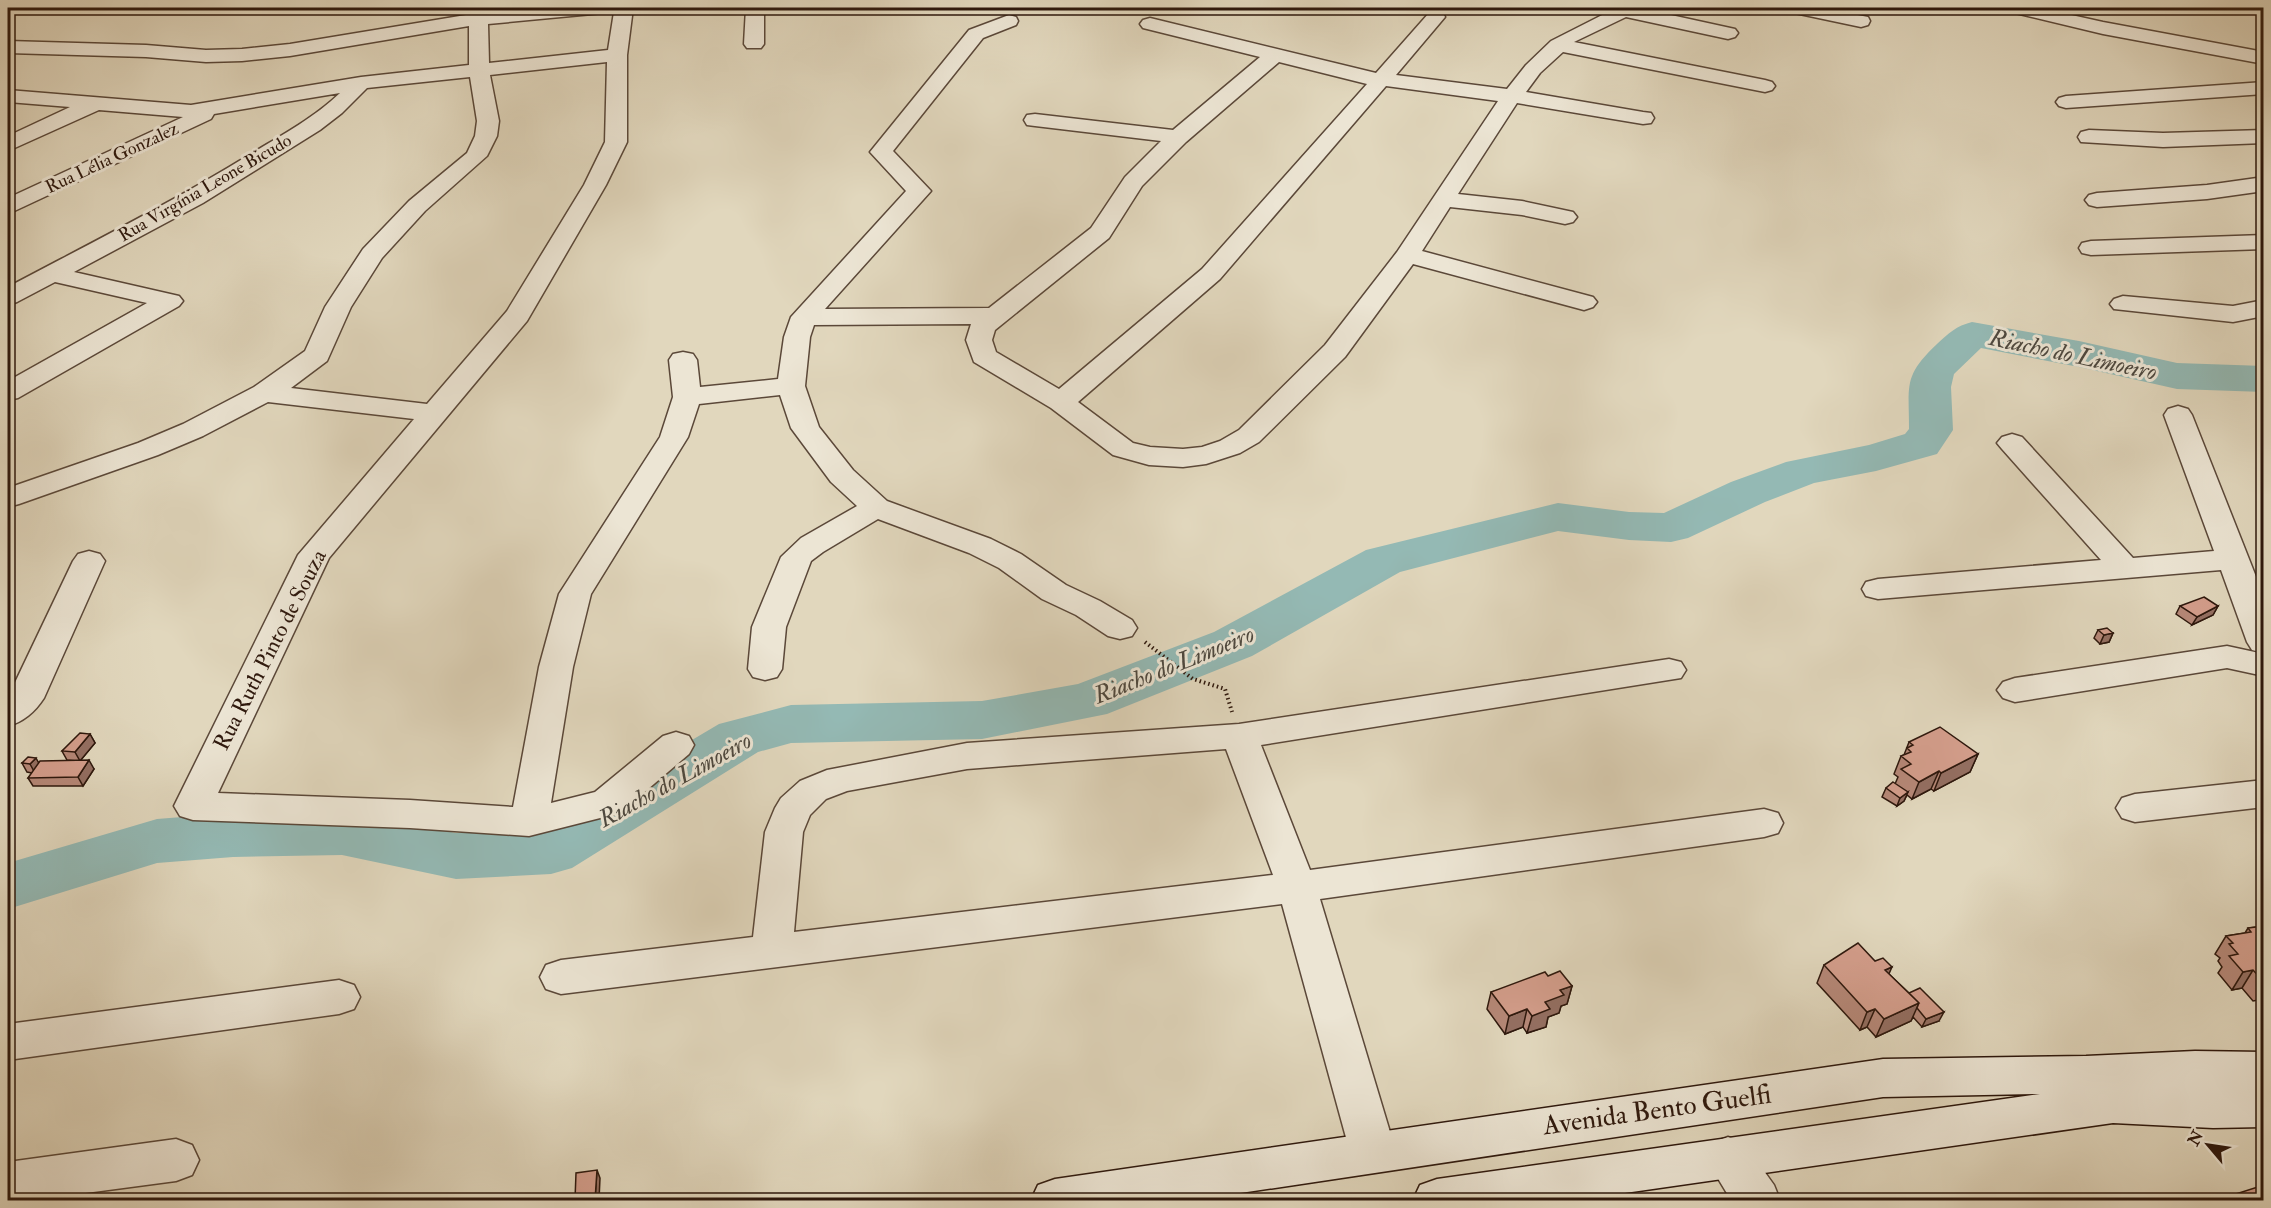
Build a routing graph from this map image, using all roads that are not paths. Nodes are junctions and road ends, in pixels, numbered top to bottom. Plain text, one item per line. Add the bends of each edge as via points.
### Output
1 (609, 8) edge
2 (624, 8) edge
3 (754, 8) edge
4 (1797, 8) edge
5 (2018, 8) edge
6 (1627, 9) edge
7 (1436, 18) dead end
8 (478, 19) junction
9 (1009, 21) dead end
10 (1861, 21) dead end
11 (1150, 24) dead end
12 (1728, 33) dead end
13 (754, 44) dead end
14 (1558, 45) junction
15 (8, 47) edge
16 (617, 54) junction
17 (1275, 55) junction
18 (2264, 58) edge
19 (479, 69) junction
20 (1380, 79) junction
21 (361, 83) junction
22 (1765, 86) dead end
23 (2264, 88) edge
24 (8, 96) edge
25 (1512, 96) junction
26 (2066, 102) dead end
27 (96, 103) junction
28 (218, 109) junction
29 (1643, 118) dead end
30 (1035, 120) dead end
31 (2264, 136) edge
32 (1178, 137) junction
33 (2088, 137) dead end
34 (8, 144) edge
35 (2264, 184) edge
36 (1443, 199) junction
37 (2097, 200) dead end
38 (8, 207) edge
39 (1565, 217) dead end
40 (2264, 242) edge
41 (2091, 248) dead end
42 (1407, 255) junction
43 (51, 274) junction
44 (8, 297) edge
45 (1584, 302) dead end
46 (2123, 304) dead end
47 (2264, 308) edge
48 (996, 316) junction
49 (804, 317) junction
50 (683, 360) dead end
51 (791, 386) junction
52 (8, 392) edge
53 (264, 393) junction
54 (687, 397) junction
55 (1061, 402) junction
56 (434, 413) junction
57 (2178, 415) dead end
58 (2012, 443) dead end
59 (8, 498) edge
60 (876, 508) junction
61 (2232, 559) junction
62 (89, 561) dead end
63 (2125, 568) junction
64 (1878, 589) dead end
65 (1120, 628) dead end
66 (2264, 642) edge
67 (2264, 665) edge
68 (765, 669) dead end
69 (1670, 670) dead end
70 (2015, 690) dead end
71 (8, 714) edge
72 (1239, 736) junction
73 (676, 746) dead end
74 (2264, 793) edge
75 (2135, 808) dead end
76 (529, 822) junction
77 (1764, 823) dead end
78 (1297, 887) junction
79 (772, 951) junction
80 (561, 976) dead end
81 (339, 997) dead end
82 (8, 1042) edge
83 (2264, 1071) edge
84 (2264, 1108) edge
85 (1373, 1152) junction
86 (1728, 1157) junction
87 (176, 1160) dead end
88 (8, 1183) edge
89 (1055, 1200) edge
90 (1437, 1200) edge
91 (1756, 1200) edge

1 - 8 street
2 - 16 street, Rua Ruth Pinto de Souza
3 - 13 street
4 - 10 street
5 - 18 street
6 - 12 street
6 - 14 street
7 - 20 street
8 - 15 street via 242,55
8 - 19 street
9 - 49 street via 976,34 881,152 919,191
11 - 17 street
14 - 22 street
14 - 25 street
16 - 19 street
16 - 56 street, Rua Ruth Pinto de Souza via 616,142 596,185 518,315
17 - 20 street
17 - 32 street
19 - 21 street
19 - 53 street via 488,121 476,156 417,206 372,254 338,307 317,355
20 - 25 street
20 - 55 street via 1211,274
21 - 28 street
21 - 43 street, Rua Virgínia Leone Bicudo via 312,125 195,198
23 - 26 street
24 - 27 street
25 - 29 street
25 - 36 street
27 - 28 street via 182,112
27 - 34 street
28 - 38 street, Rua Lélia Gonzalez
30 - 32 street
31 - 33 street via 2163,140
32 - 48 street via 1133,182 1100,233
35 - 37 street
36 - 39 street
36 - 42 street
40 - 41 street
42 - 45 street
42 - 55 street via 1335,351 1249,436 1230,447 1183,458 1149,456 1123,448
43 - 44 street, Rua Virgínia Leone Bicudo
43 - 52 street via 170,301
46 - 47 street via 2233,314
48 - 49 street
48 - 55 street via 982,327 979,340 984,356
49 - 51 street via 797,337
50 - 54 street
51 - 54 street
51 - 60 street via 806,428 842,476
53 - 56 street
53 - 59 street via 148,449
54 - 76 street via 674,437 575,594 556,667
56 - 76 street, Rua Ruth Pinto de Souza via 314,555 193,806
57 - 61 street
58 - 63 street
60 - 65 street via 981,546
60 - 68 street via 797,557 769,627
61 - 63 street
61 - 66 street
62 - 71 street via 26,698
63 - 64 street
67 - 70 street via 2227,657
69 - 72 street
72 - 78 street
72 - 79 street via 955,758 840,779 813,790 794,808 784,832
73 - 76 street, Rua Ruth Pinto de Souza via 607,803
74 - 75 street
77 - 78 street
78 - 79 street
78 - 85 street
79 - 80 street
81 - 82 street
83 - 85 street, Avenida Bento Guelfi via 1883,1078
84 - 86 street via 2112,1104
85 - 89 street, Avenida Bento Guelfi
86 - 90 street
86 - 91 street
87 - 88 street

